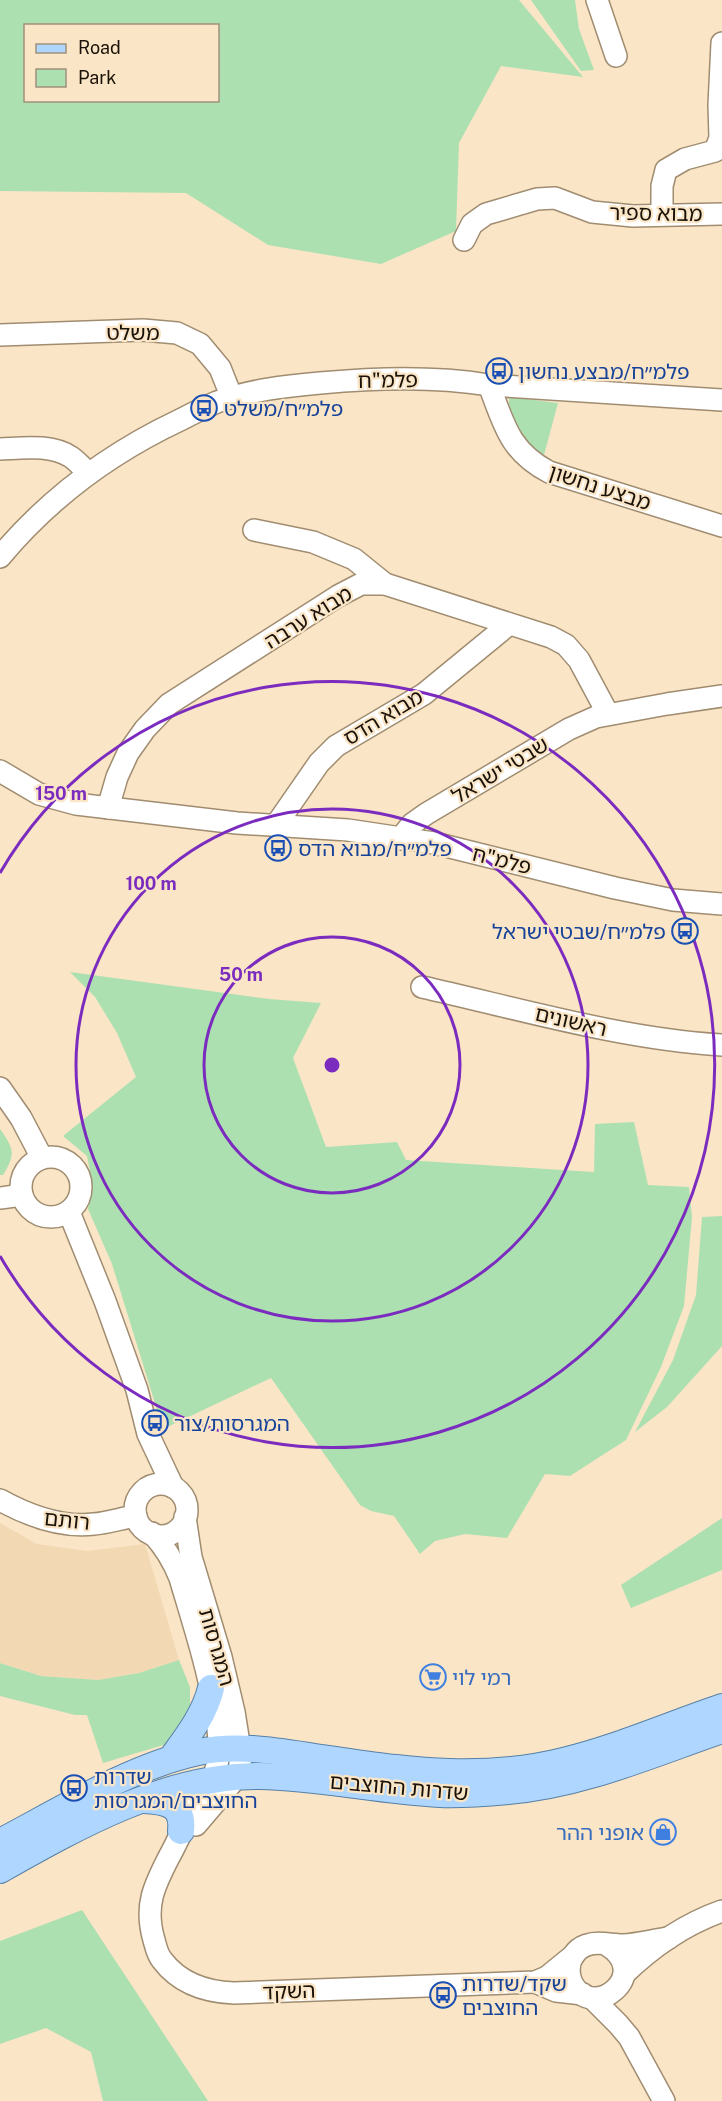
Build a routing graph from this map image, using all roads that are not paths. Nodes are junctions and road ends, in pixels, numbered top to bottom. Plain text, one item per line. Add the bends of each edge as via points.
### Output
1 (597, 0) edge
2 (722, 43) edge
3 (615, 56) dead end
4 (722, 214) edge
5 (662, 215) junction
6 (464, 240) dead end
7 (0, 334) edge
8 (489, 385) junction
9 (232, 398) junction
10 (722, 400) edge
11 (0, 449) edge
12 (88, 473) junction
13 (722, 526) edge
14 (254, 530) dead end
15 (0, 557) edge
16 (386, 584) junction
17 (508, 625) junction
18 (722, 696) edge
19 (608, 714) junction
20 (0, 771) edge
21 (108, 808) junction
22 (276, 825) junction
23 (400, 839) junction
24 (722, 904) edge
25 (422, 987) dead end
26 (722, 1045) edge
27 (0, 1088) edge
28 (42, 1158) junction
29 (22, 1195) junction
30 (0, 1198) edge
31 (69, 1212) junction
32 (148, 1434) junction
33 (173, 1487) junction
34 (146, 1489) junction
35 (0, 1500) edge
36 (136, 1516) junction
37 (185, 1517) junction
38 (152, 1533) junction
39 (211, 1688) junction
40 (722, 1707) edge
41 (722, 1730) edge
42 (230, 1748) junction
43 (171, 1759) junction
44 (223, 1780) junction
45 (143, 1800) junction
46 (181, 1831) junction
47 (0, 1842) edge
48 (169, 1858) junction
49 (0, 1870) edge
50 (722, 1911) edge
51 (669, 1938) junction
52 (607, 1945) junction
53 (574, 1955) junction
54 (623, 1979) junction
55 (535, 1982) junction
56 (587, 1996) junction
57 (629, 2037) junction
58 (664, 2101) edge

1 - 3 street
2 - 5 street via 720,138 715,151 685,159 666,171
4 - 5 street, מבוא ספיר
5 - 6 street, מבוא ספיר via 592,212 555,198 537,199 486,214 472,224
7 - 9 street, משלט via 143,330 177,333 200,344 220,368
8 - 9 street, פלמ"ח via 376,378 288,386
8 - 10 street, פלמ"ח
8 - 13 street, מבצע נחשון via 507,433 532,463 549,472
9 - 12 street, פלמ"ח via 134,442
11 - 12 street via 56,450 71,457
12 - 15 street, פלמ"ח via 48,506
14 - 16 street via 313,542 354,559
16 - 17 street, מבוא ערבה
16 - 21 street, מבוא ערבה via 361,584 338,596 169,704 128,753
17 - 19 street, מבוא ערבה via 566,645 579,660
17 - 22 street, מבוא הדס via 424,694 336,746 319,763
18 - 19 street, שבטי ישראל
19 - 23 street, שבטי ישראל via 569,729 426,814
20 - 21 street, פלמ"ח via 39,794
21 - 22 street, פלמ"ח
22 - 23 street, פלמ"ח via 348,830
23 - 24 street, פלמ"ח via 434,843 673,900
25 - 26 street, ראשונים via 637,1036
27 - 28 street
28 - 29 street via 24,1172
28 - 31 street via 66,1160 79,1173 80,1196
29 - 30 street
29 - 31 street via 29,1208 42,1215 56,1217
31 - 32 street via 137,1390
32 - 33 street
32 - 34 street
33 - 34 street via 161,1484
33 - 37 street via 185,1500
34 - 36 street via 137,1499
35 - 36 street, רותם via 36,1517 76,1525
36 - 38 street via 142,1527
37 - 38 street via 172,1533
37 - 42 street, המגרסות via 191,1557 226,1676
38 - 39 street, המגרסות via 174,1562
39 - 42 street, המגרסות
39 - 43 main road via 195,1724
40 - 42 main road, שדרות החוצבים via 561,1762 486,1772 449,1772
41 - 44 main road, שדרות החוצבים via 561,1784 510,1791 440,1794 295,1778 256,1776
42 - 43 main road, שדרות החוצבים
42 - 44 street, המגרסות via 218,1762
43 - 47 main road, שדרות החוצבים
44 - 45 main road, שדרות החוצבים
44 - 46 street, השקד
44 - 48 street, השקד
45 - 46 main road via 165,1803 179,1811
45 - 49 main road, שדרות החוצבים via 85,1825
46 - 48 street, השקד
48 - 55 street, השקד via 152,1892 152,1935 158,1955 166,1965 196,1987 234,1993
50 - 51 street
51 - 52 street
51 - 54 street
52 - 53 street via 588,1944
52 - 54 street via 621,1957
53 - 55 street, השקד
53 - 56 street via 570,1963 571,1982
54 - 56 street via 609,1995
54 - 57 street via 620,2005
55 - 56 street, השקד via 556,1991
56 - 57 street
57 - 58 street

